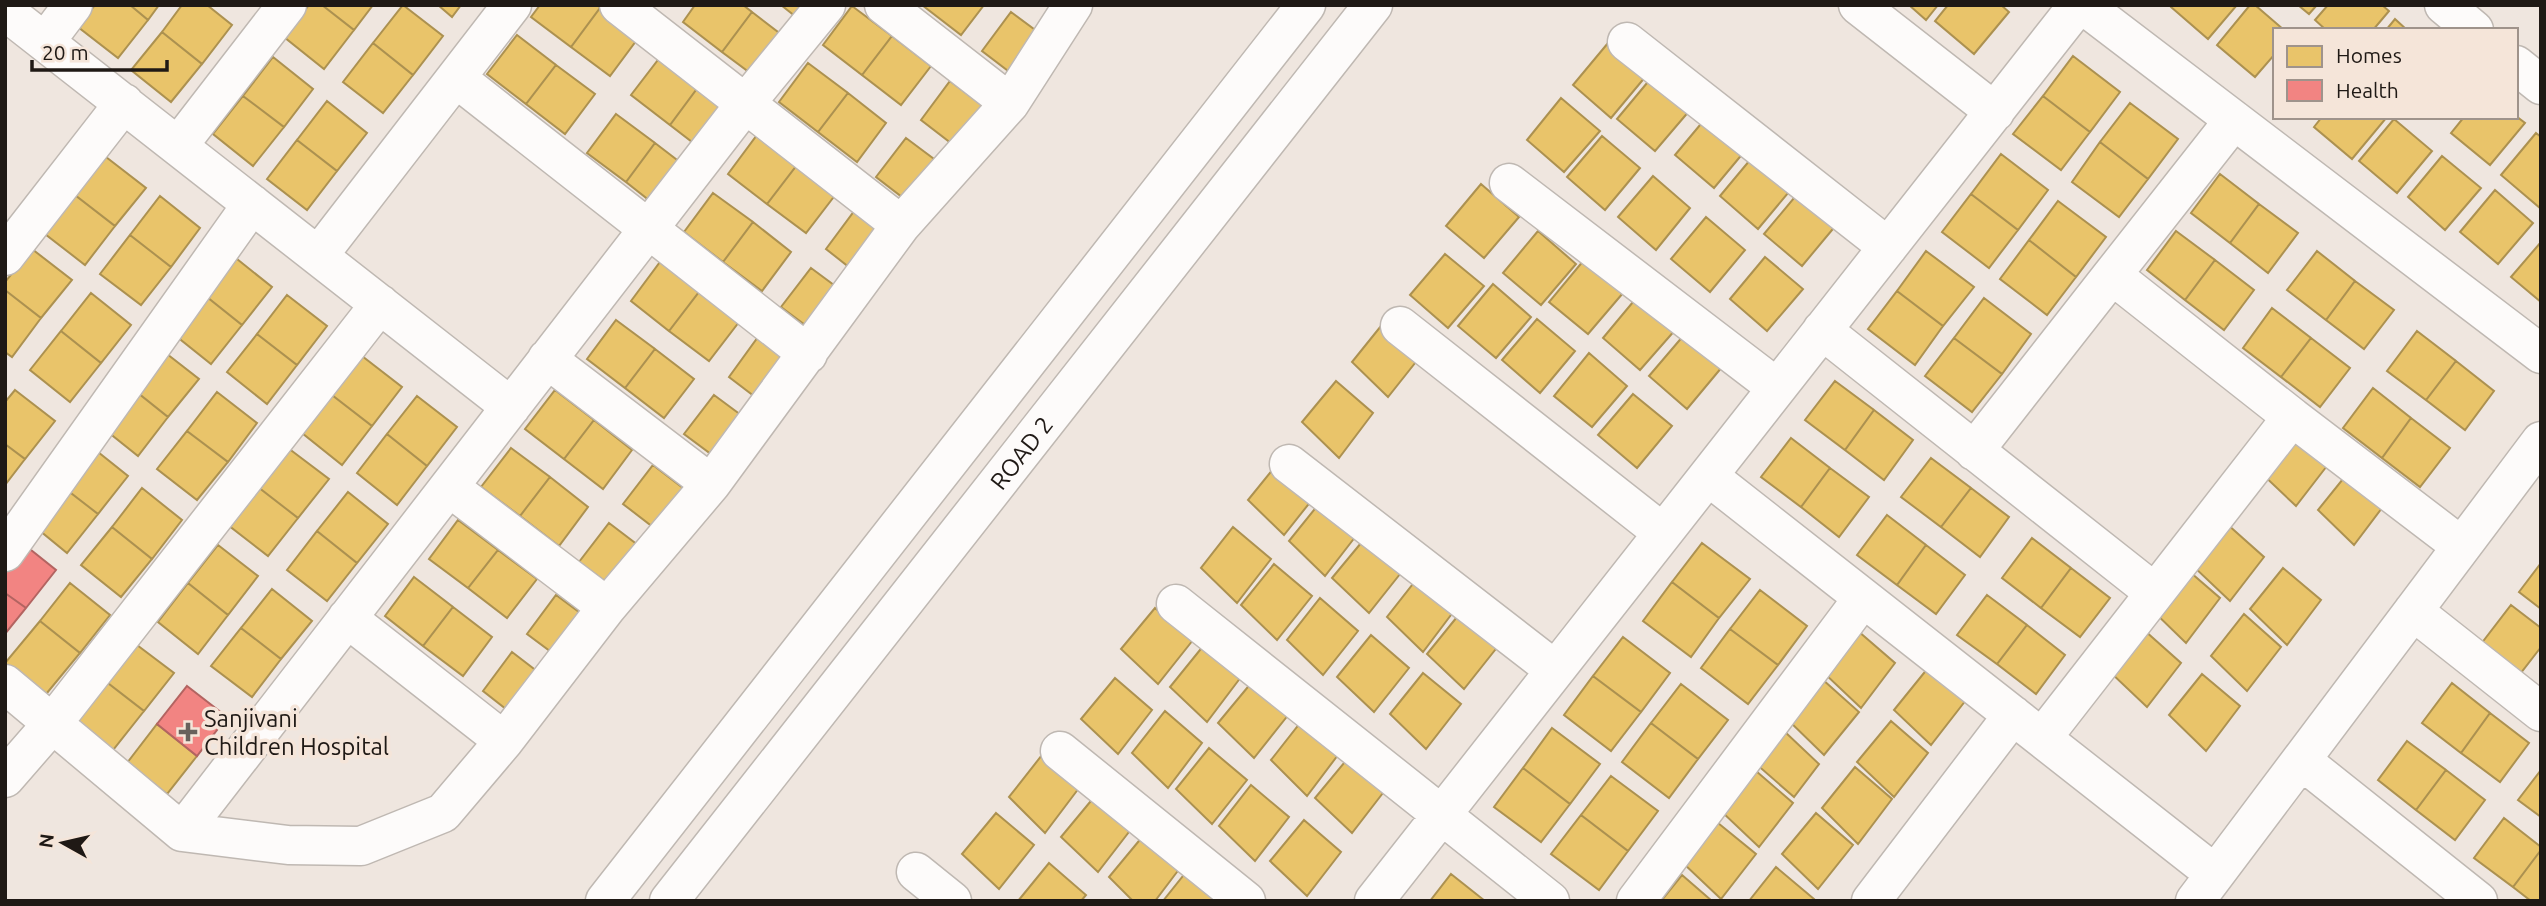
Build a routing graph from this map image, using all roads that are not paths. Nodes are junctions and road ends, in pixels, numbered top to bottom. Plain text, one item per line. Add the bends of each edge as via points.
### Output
1 (73, 5) edge
2 (287, 5) edge
3 (512, 5) edge
4 (619, 5) edge
5 (825, 5) edge
6 (884, 5) edge
7 (1073, 5) edge
8 (1306, 5) edge
9 (1373, 5) edge
10 (1858, 5) edge
11 (2081, 5) edge
12 (2444, 5) edge
13 (5, 10) edge
14 (2472, 28) edge
15 (45, 42) junction
16 (1627, 42) dead end
17 (2518, 67) edge
18 (456, 78) junction
19 (2541, 85) edge
20 (124, 103) junction
21 (1010, 103) junction
22 (745, 104) junction
23 (1995, 111) junction
24 (2234, 120) junction
25 (178, 146) junction
26 (1509, 183) dead end
27 (252, 204) junction
28 (901, 225) junction
29 (649, 229) junction
30 (1888, 247) junction
31 (5, 256) edge
32 (318, 256) junction
33 (2112, 275) junction
34 (380, 304) junction
35 (1400, 326) dead end
36 (1822, 330) junction
37 (808, 354) junction
38 (2541, 354) edge
39 (547, 359) junction
40 (1777, 388) junction
41 (511, 407) junction
42 (2292, 417) junction
43 (2541, 441) edge
44 (1974, 451) junction
45 (1289, 464) dead end
46 (1708, 476) junction
47 (710, 484) junction
48 (449, 487) junction
49 (1663, 533) junction
50 (2461, 546) junction
51 (5, 552) edge
52 (2155, 593) junction
53 (1863, 598) junction
54 (1176, 604) dead end
55 (607, 607) junction
56 (2413, 611) junction
57 (347, 618) junction
58 (1555, 670) junction
59 (5, 684) edge
60 (2541, 712) edge
61 (52, 724) junction
62 (2028, 727) junction
63 (504, 741) junction
64 (1060, 751) dead end
65 (2301, 760) junction
66 (5, 778) edge
67 (1441, 815) junction
68 (182, 832) junction
69 (916, 872) dead end
70 (2205, 887) edge
71 (605, 901) edge
72 (669, 901) edge
73 (952, 901) edge
74 (1246, 901) edge
75 (1374, 901) edge
76 (1550, 901) edge
77 (1636, 901) edge
78 (1871, 901) edge
79 (2478, 901) edge

1 - 15 street
2 - 25 street
3 - 18 street
4 - 22 street
5 - 22 street
6 - 21 street
7 - 21 street
8 - 71 street
9 - 72 street, ROAD 2
10 - 23 street
11 - 23 street
11 - 24 street
12 - 14 street
13 - 15 street
15 - 20 street
16 - 30 street
17 - 19 street
18 - 29 street
18 - 32 street
20 - 25 street
20 - 31 street
21 - 28 street
22 - 28 street
22 - 29 street
23 - 30 street
24 - 33 street
24 - 38 street
25 - 27 street
26 - 40 street
27 - 32 street
27 - 51 street
28 - 37 street
29 - 37 street
29 - 39 street
30 - 36 street
32 - 34 street
33 - 42 street
33 - 44 street
34 - 41 street
34 - 61 street
35 - 49 street
36 - 40 street
36 - 44 street
37 - 47 street
39 - 41 street
39 - 47 street
40 - 46 street
41 - 48 street
42 - 50 street
42 - 52 street
43 - 50 street
44 - 52 street
45 - 58 street
46 - 49 street
46 - 53 street
47 - 55 street
48 - 55 street
48 - 57 street
49 - 58 street
50 - 56 street
52 - 62 street
53 - 62 street
53 - 77 street
54 - 67 street
55 - 63 street
56 - 60 street
56 - 65 street
57 - 63 street
57 - 68 street
58 - 67 street
59 - 61 street
61 - 66 street
61 - 68 street
62 - 70 street
62 - 78 street
63 - 68 street via 443,813 361,846 288,845
64 - 74 street
65 - 70 street
65 - 79 street
67 - 75 street
67 - 76 street
69 - 73 street

